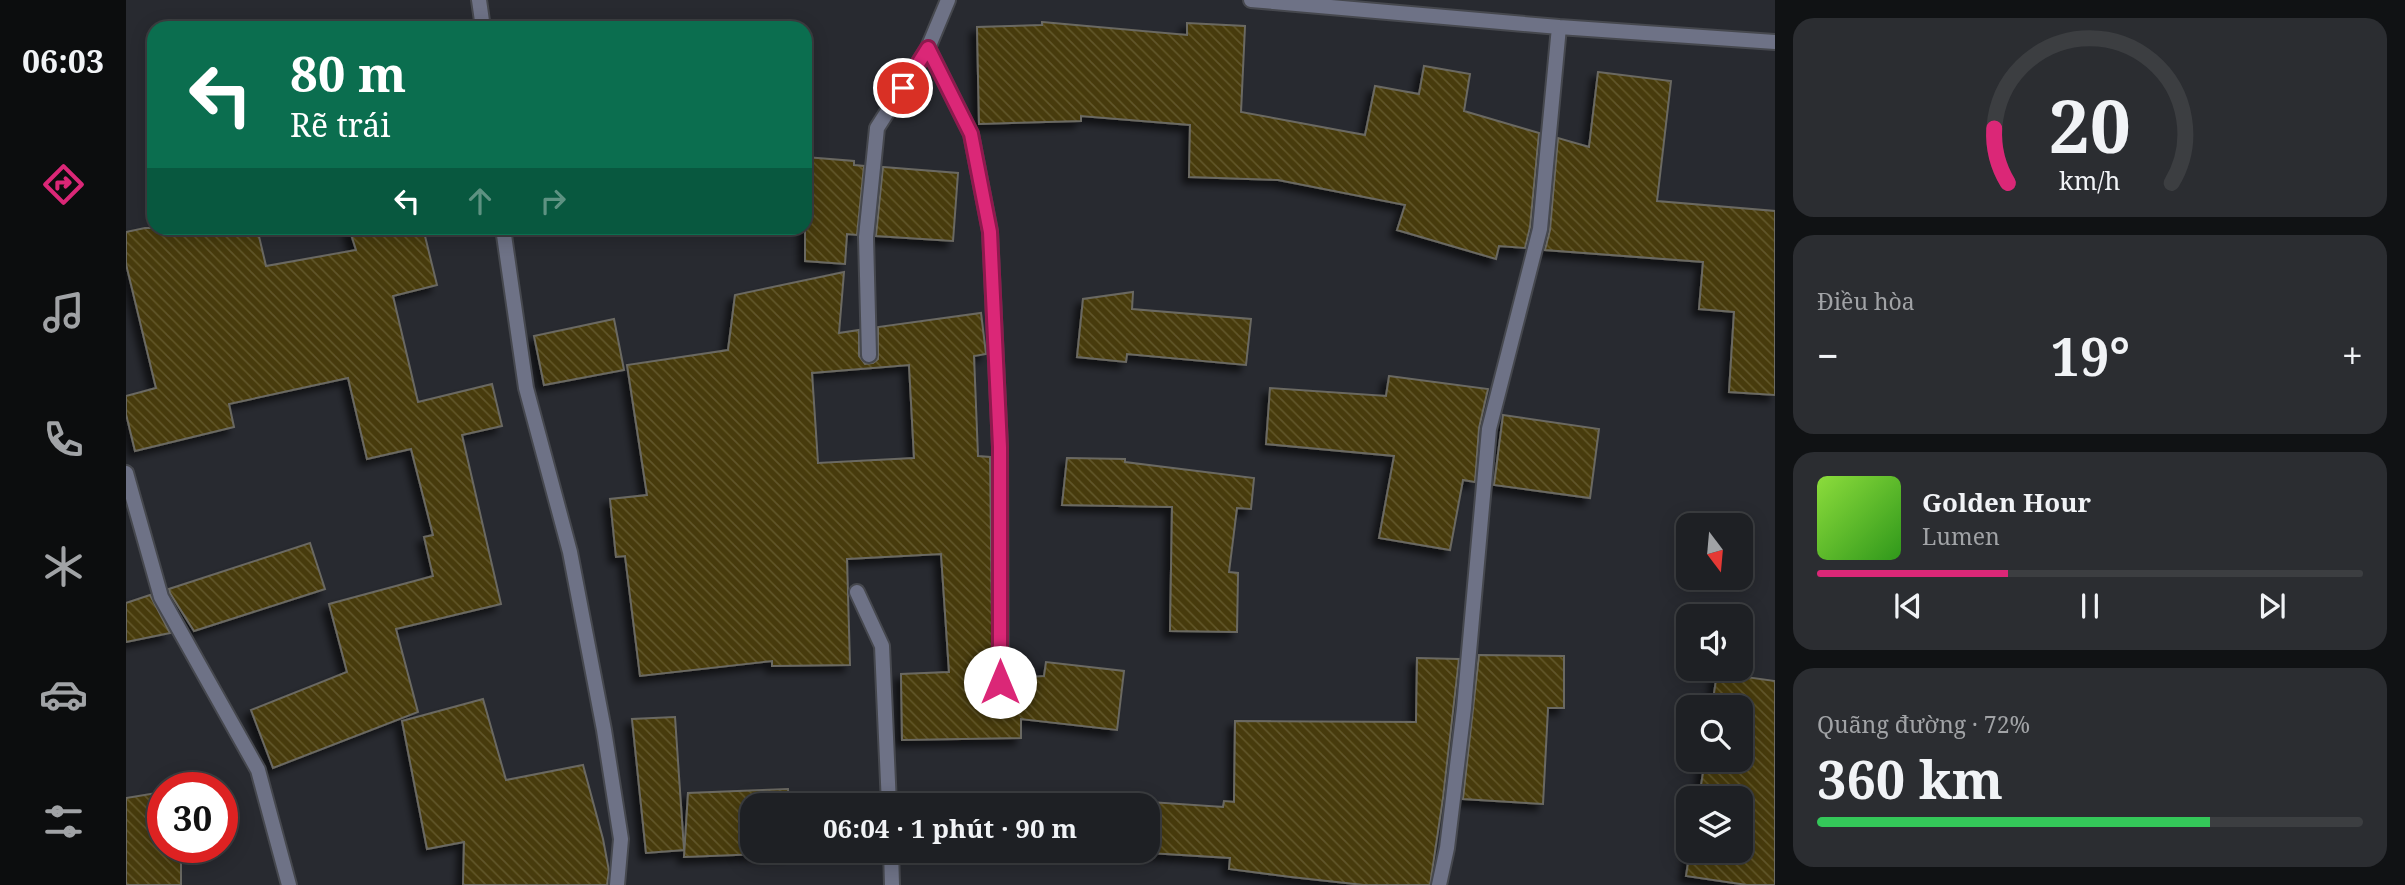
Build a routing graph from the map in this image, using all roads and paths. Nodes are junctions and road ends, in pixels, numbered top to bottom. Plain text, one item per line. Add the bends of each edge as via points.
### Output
1 (479, 0) edge
2 (948, 0) edge
3 (1251, 0) edge
4 (482, 21) edge
5 (1559, 27) junction
6 (1775, 41) edge
7 (928, 48) junction
8 (504, 235) edge
9 (869, 355) dead end
10 (126, 473) edge
11 (858, 592) dead end
12 (1000, 708) dead end
13 (888, 793) edge
14 (891, 863) edge
15 (289, 885) edge
16 (617, 885) edge
17 (892, 885) edge
18 (1438, 885) edge

1 - 4 street
2 - 7 street
3 - 5 street
5 - 6 street
5 - 18 street via 1540,229 1489,429 1464,708 1447,848
7 - 9 street via 877,128 866,237
7 - 12 street via 971,134 990,232 1000,447
8 - 16 street via 526,388 570,552 604,730 621,839
10 - 15 street via 161,597 258,770
11 - 13 street via 882,646
14 - 17 street

